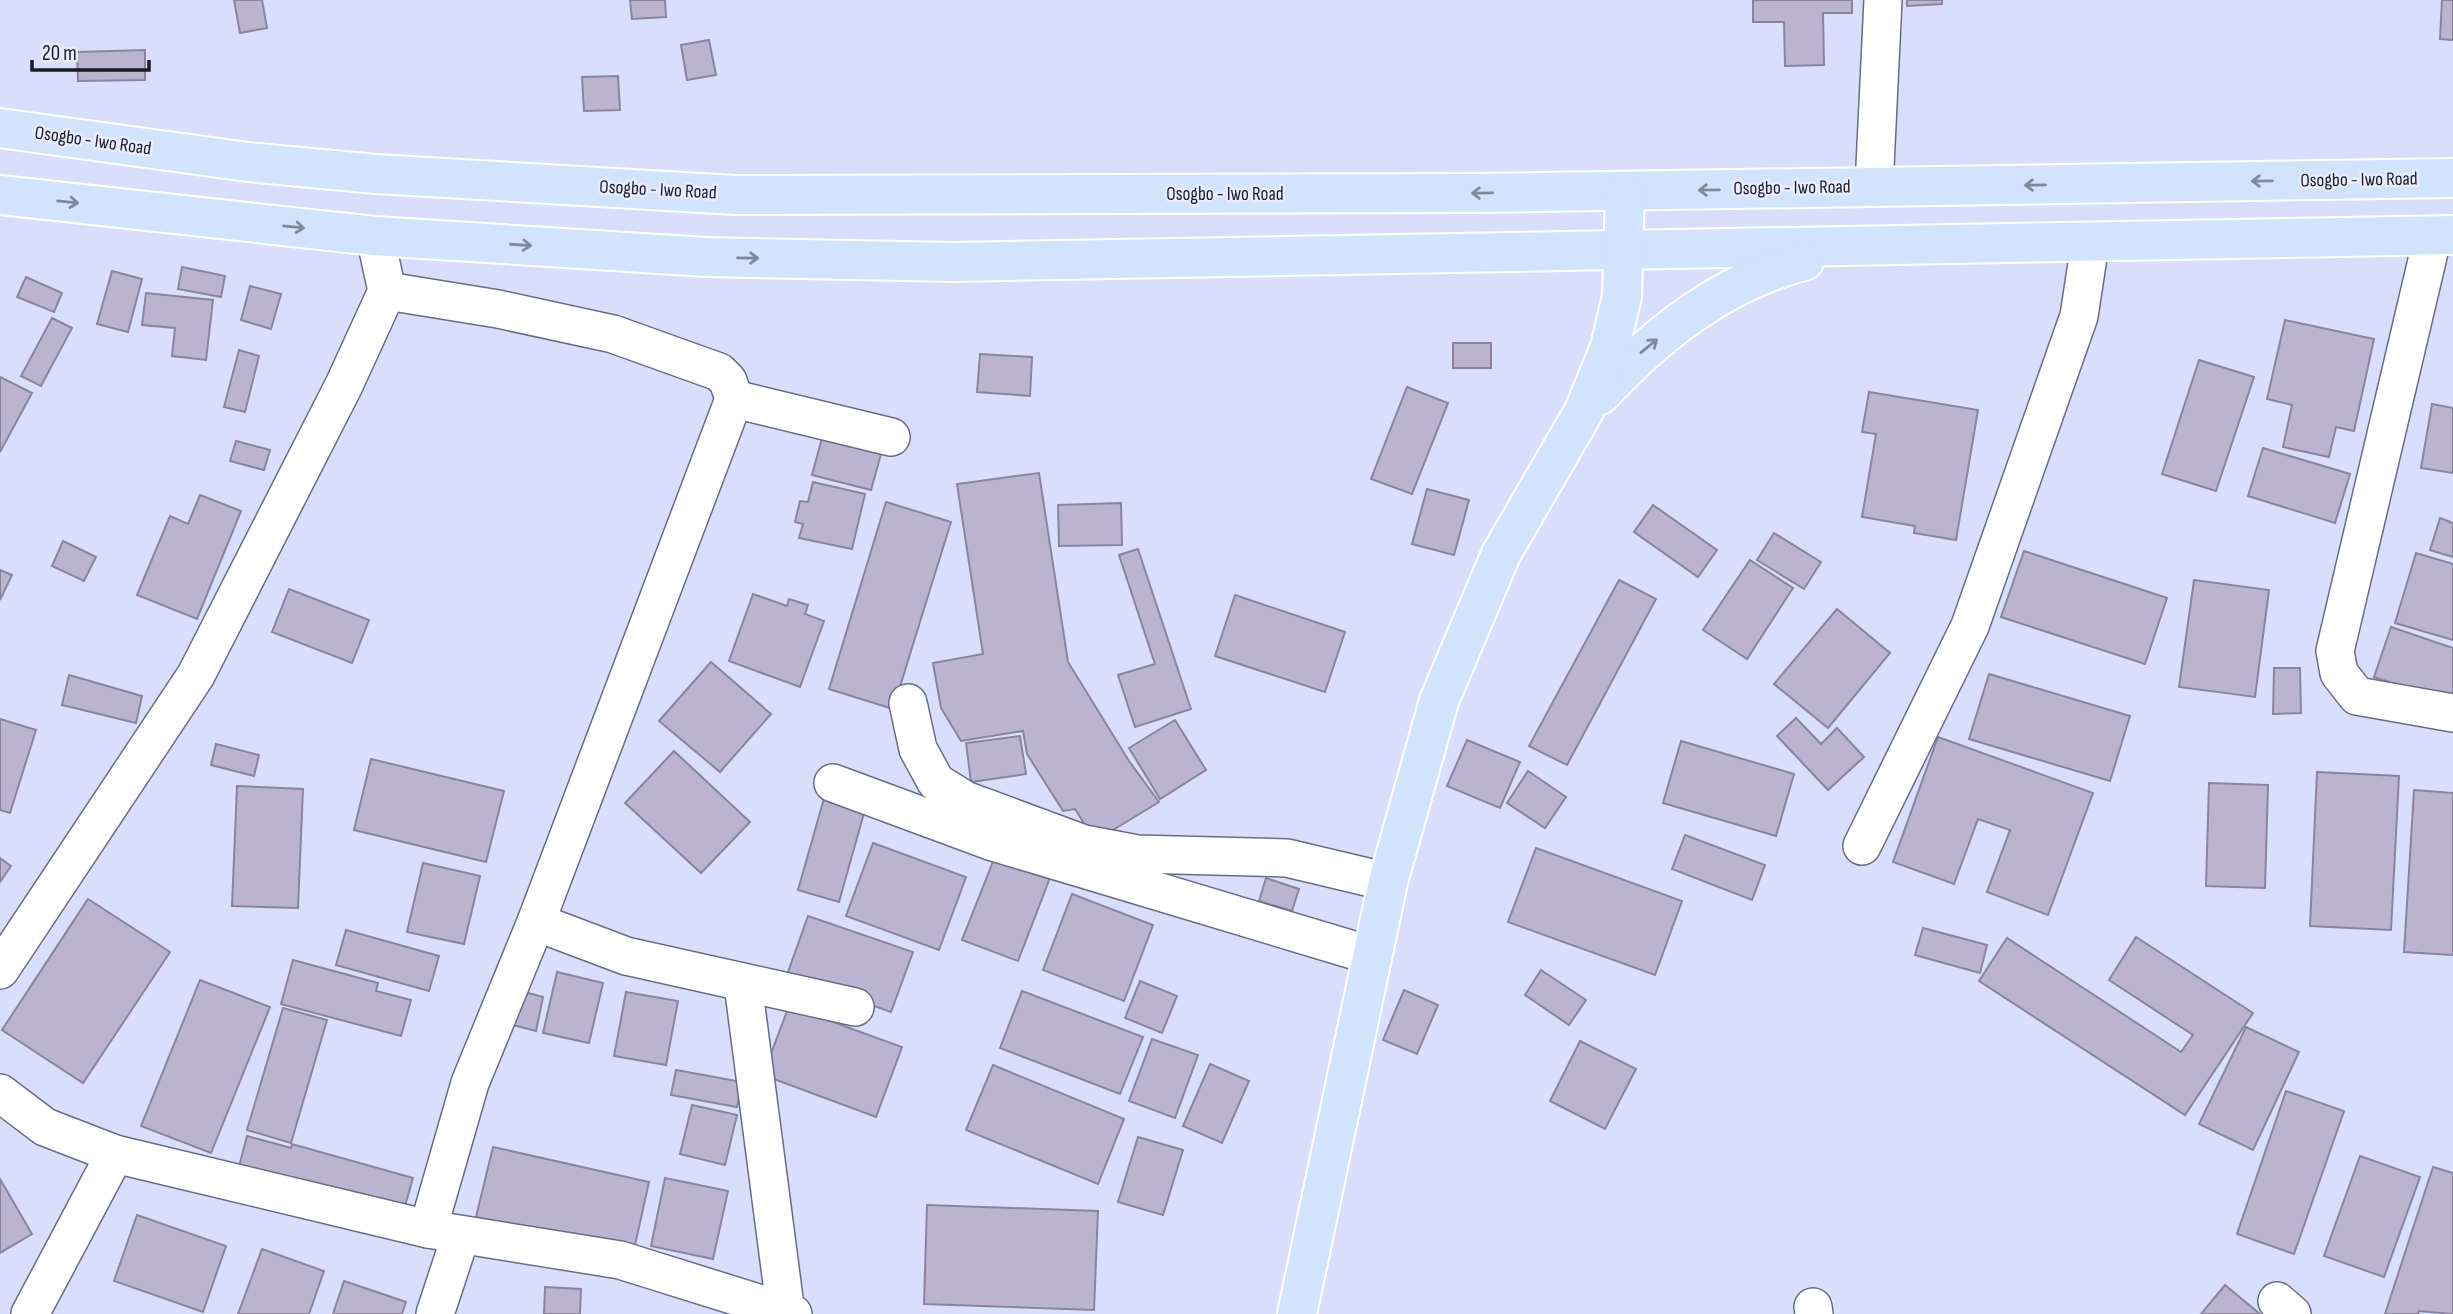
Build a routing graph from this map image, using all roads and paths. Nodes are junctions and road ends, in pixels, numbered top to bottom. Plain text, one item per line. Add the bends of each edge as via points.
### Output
1 (1882, 0) edge
2 (0, 128) edge
3 (2453, 178) edge
4 (1874, 187) junction
5 (1625, 191) junction
6 (0, 195) edge
7 (2443, 235) edge
8 (374, 236) junction
9 (2090, 244) junction
10 (1853, 248) junction
11 (1624, 251) junction
12 (387, 291) junction
13 (734, 399) junction
14 (1584, 411) junction
15 (891, 437) dead end
16 (908, 703) dead end
17 (2453, 713) edge
18 (832, 783) dead end
19 (1862, 846) dead end
20 (1388, 883) junction
21 (536, 922) junction
22 (1373, 956) junction
23 (0, 970) edge
24 (743, 984) junction
25 (855, 1007) dead end
26 (0, 1093) edge
27 (115, 1154) junction
28 (445, 1232) junction
29 (788, 1313) edge
30 (30, 1314) edge
31 (435, 1314) edge
32 (1297, 1314) edge

1 - 4 street
5 -> 2 main road, Osogbo - Iwo Road via 735,195 376,174 248,162
3 -> 4 main road, Osogbo - Iwo Road
4 -> 5 main road, Osogbo - Iwo Road
5 - 11 main road
6 -> 8 main road
7 - 9 main road
7 - 17 street via 2335,651 2339,673 2357,696
8 -> 11 main road via 706,257 954,262
8 - 12 street
9 - 10 main road
9 - 19 street via 2078,316 1970,626
10 - 11 main road
14 -> 10 main road via 1635,357 1723,293 1766,271
11 - 14 main road via 1622,296 1611,347
12 - 13 street via 613,334 719,372
12 - 23 street via 196,675
13 - 15 street
13 - 21 street
14 - 20 main road via 1501,554 1444,689
16 - 20 street via 918,749 936,782 965,800 1084,844 1137,854 1287,858
18 - 22 street via 990,841
20 - 22 main road
21 - 24 street via 626,956
21 - 28 street via 470,1083
22 - 32 main road
24 - 25 street
24 - 29 street
26 - 27 street via 45,1127
27 - 28 street
27 - 30 street
28 - 29 street via 620,1261
28 - 31 street

